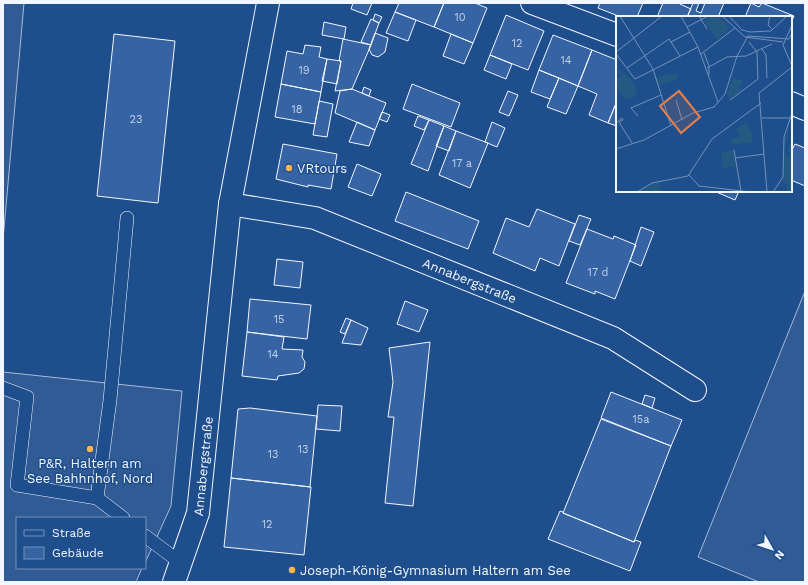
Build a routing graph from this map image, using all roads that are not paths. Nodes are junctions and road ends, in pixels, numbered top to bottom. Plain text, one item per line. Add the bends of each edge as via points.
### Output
1 (268, 3) edge
2 (532, 3) edge
3 (616, 35) edge
4 (792, 103) edge
5 (805, 108) edge
6 (230, 204) junction
7 (127, 218) dead end
8 (3, 388) edge
9 (695, 390) dead end
10 (97, 498) junction
11 (121, 517) edge
12 (146, 537) edge
13 (177, 572) edge

1 - 6 street, Annabergstraße
2 - 3 street
4 - 5 street
6 - 9 street, Annabergstraße via 315,218 613,338
6 - 13 street, Annabergstraße via 198,513
7 - 10 lane via 110,400
8 - 10 lane via 27,397 17,485
10 - 11 lane
12 - 13 lane

